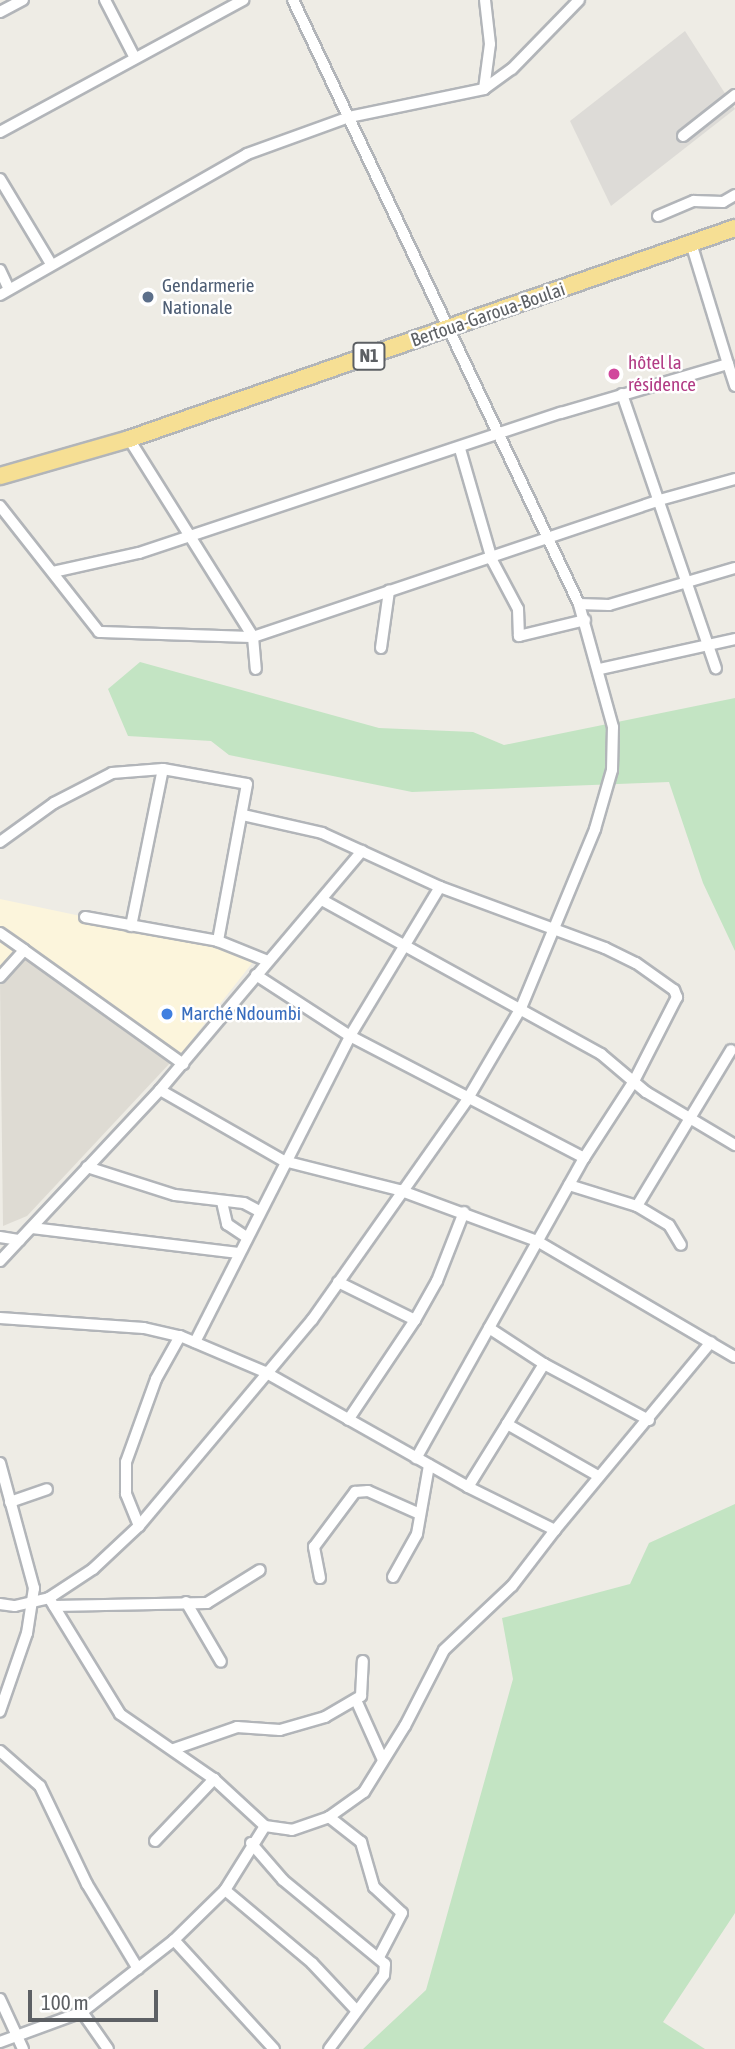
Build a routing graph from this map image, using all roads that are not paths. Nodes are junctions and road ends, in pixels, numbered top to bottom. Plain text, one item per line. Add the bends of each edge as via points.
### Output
1 (23, 0) edge
2 (105, 0) edge
3 (243, 0) edge
4 (293, 0) edge
5 (485, 0) edge
6 (579, 0) edge
7 (0, 12) edge
8 (135, 58) junction
9 (484, 89) junction
10 (735, 95) edge
11 (349, 117) junction
12 (0, 132) edge
13 (683, 136) dead end
14 (0, 179) edge
15 (735, 195) edge
16 (658, 216) dead end
17 (735, 228) edge
18 (691, 243) junction
19 (51, 264) junction
20 (0, 270) edge
21 (5, 292) edge
22 (450, 328) junction
23 (735, 350) edge
24 (722, 352) junction
25 (728, 364) junction
26 (735, 386) edge
27 (622, 394) junction
28 (499, 435) junction
29 (129, 439) junction
30 (460, 449) junction
31 (0, 476) edge
32 (735, 479) edge
33 (656, 501) junction
34 (0, 506) edge
35 (187, 534) junction
36 (551, 539) junction
37 (492, 560) junction
38 (735, 568) edge
39 (53, 572) junction
40 (685, 584) junction
41 (389, 591) junction
42 (579, 604) junction
43 (585, 620) junction
44 (253, 638) junction
45 (735, 639) edge
46 (708, 646) junction
47 (381, 648) dead end
48 (256, 668) dead end
49 (600, 668) junction
50 (716, 668) dead end
51 (163, 769) junction
52 (243, 815) junction
53 (0, 842) edge
54 (362, 852) junction
55 (440, 887) junction
56 (322, 900) junction
57 (85, 917) dead end
58 (131, 926) junction
59 (555, 929) junction
60 (0, 933) edge
61 (218, 941) junction
62 (404, 948) junction
63 (24, 950) junction
64 (268, 961) junction
65 (256, 975) junction
66 (0, 977) edge
67 (521, 1009) junction
68 (350, 1036) junction
69 (730, 1050) dead end
70 (183, 1064) junction
71 (634, 1082) junction
72 (160, 1090) junction
73 (467, 1100) junction
74 (689, 1119) junction
75 (735, 1145) edge
76 (584, 1158) junction
77 (284, 1161) junction
78 (87, 1167) junction
79 (569, 1185) junction
80 (399, 1190) junction
81 (222, 1202) junction
82 (636, 1206) junction
83 (259, 1212) junction
84 (464, 1212) junction
85 (32, 1228) junction
86 (0, 1237) edge
87 (246, 1237) junction
88 (20, 1240) junction
89 (537, 1241) junction
90 (681, 1245) dead end
91 (238, 1253) junction
92 (0, 1261) edge
93 (338, 1282) junction
94 (0, 1318) edge
95 (415, 1320) junction
96 (489, 1328) junction
97 (180, 1336) junction
98 (195, 1342) junction
99 (711, 1342) junction
100 (735, 1357) edge
101 (544, 1364) junction
102 (265, 1373) junction
103 (348, 1420) junction
104 (649, 1420) junction
105 (507, 1424) junction
106 (416, 1458) junction
107 (0, 1463) edge
108 (429, 1465) junction
109 (598, 1476) junction
110 (468, 1487) junction
111 (47, 1489) dead end
112 (10, 1502) junction
113 (420, 1514) junction
114 (139, 1526) junction
115 (555, 1530) junction
116 (260, 1570) dead end
117 (393, 1577) dead end
118 (320, 1578) dead end
119 (33, 1602) junction
120 (51, 1602) junction
121 (186, 1602) junction
122 (0, 1604) edge
123 (363, 1661) dead end
124 (221, 1662) dead end
125 (356, 1700) junction
126 (0, 1711) edge
127 (174, 1749) junction
128 (0, 1751) edge
129 (383, 1760) junction
130 (214, 1779) junction
131 (329, 1817) junction
132 (265, 1826) junction
133 (155, 1841) dead end
134 (251, 1843) junction
135 (225, 1890) junction
136 (174, 1940) junction
137 (379, 1957) junction
138 (138, 1969) junction
139 (0, 1999) edge
140 (355, 2009) junction
141 (82, 2012) junction
142 (18, 2036) junction
143 (0, 2042) edge
144 (23, 2049) edge
145 (108, 2049) edge
146 (274, 2049) edge
147 (330, 2049) edge

1 - 7 street
2 - 8 street
3 - 8 street
4 - 11 street
5 - 9 street via 490,44
6 - 9 street via 512,69
8 - 12 street
9 - 11 street
10 - 13 street
11 - 19 street via 247,153
11 - 22 street
14 - 19 street
15 - 16 street via 723,202 694,201
17 - 18 highway, Bertoua-Garoua-Boulai / N1
18 - 22 highway, Bertoua-Garoua-Boulai / N1
18 - 24 street
19 - 21 street
20 - 21 street
22 - 28 street
22 - 29 highway, Bertoua-Garoua-Boulai / N1
23 - 24 street
24 - 25 street
25 - 26 street
25 - 27 street
27 - 28 street
27 - 33 street
28 - 30 street
28 - 36 street
29 - 31 highway, Bertoua-Garoua-Boulai / N1
29 - 35 street
30 - 35 street
30 - 37 street
32 - 33 street
33 - 36 street
33 - 40 street
34 - 39 street
35 - 39 street via 139,553
35 - 44 street
36 - 37 street
36 - 42 street
37 - 41 street
37 - 43 street via 515,600 519,636
38 - 40 street
39 - 44 street via 99,632
40 - 42 street via 609,605
40 - 46 street
41 - 44 street
41 - 47 street
42 - 43 street
43 - 49 street
44 - 48 street
45 - 46 street
46 - 49 street
46 - 50 street
49 - 59 street via 613,727 612,770 595,829
51 - 52 street via 247,784
51 - 53 street via 111,773 85,784
51 - 58 street
52 - 54 street via 322,833
52 - 61 street
54 - 55 street
54 - 56 street
55 - 59 street
55 - 62 street
56 - 62 street
56 - 64 street
57 - 58 street
58 - 61 street
59 - 67 street
59 - 71 street via 615,953 674,990 676,1005
60 - 63 street
61 - 64 street
62 - 67 street
62 - 68 street
63 - 66 street
63 - 70 street
64 - 65 street
65 - 68 street
65 - 70 street
67 - 71 street via 601,1054
67 - 73 street
68 - 73 street
68 - 77 street
69 - 74 street
70 - 72 street
71 - 74 street
71 - 76 street
72 - 77 street
72 - 78 street
73 - 76 street
73 - 80 street
74 - 75 street
74 - 82 street
76 - 79 street
77 - 80 street
77 - 83 street
78 - 81 street via 174,1195
78 - 85 street
79 - 82 street
79 - 89 street
80 - 84 street
80 - 93 street
81 - 83 street via 244,1203
81 - 87 street via 227,1224
82 - 90 street via 669,1225
83 - 87 street
84 - 89 street
84 - 95 street via 437,1281
85 - 88 street
85 - 91 street
86 - 88 street
87 - 91 street
88 - 92 street
89 - 96 street
89 - 99 street
91 - 98 street
93 - 95 street
93 - 102 street
94 - 97 street via 144,1328
95 - 103 street
96 - 101 street
96 - 106 street
97 - 98 street
97 - 114 street via 146,1401 126,1462 126,1494
98 - 102 street
99 - 100 street
99 - 104 street
101 - 104 street
101 - 105 street
102 - 103 street
102 - 114 street
103 - 106 street
104 - 109 street
105 - 109 street
105 - 110 street
106 - 108 street
107 - 112 street
108 - 110 street
108 - 113 street
109 - 115 street
110 - 115 street
111 - 112 street
112 - 119 street via 31,1575
113 - 117 street via 417,1535
113 - 118 street via 368,1491 355,1492 314,1547
114 - 120 street
115 - 129 street via 512,1586 443,1650
116 - 121 street via 212,1602
119 - 120 street
119 - 122 street
119 - 126 street
120 - 121 street
120 - 127 street via 120,1714
121 - 124 street
123 - 125 street via 365,1687
125 - 127 street via 325,1717 289,1728 237,1727
125 - 129 street
127 - 130 street
128 - 138 street via 40,1786 87,1884
129 - 131 street via 364,1792
130 - 132 street
130 - 133 street
131 - 132 street via 292,1830
131 - 137 street via 361,1842 374,1886 402,1913
132 - 134 street
134 - 135 street
134 - 137 street via 292,1888
135 - 136 street
135 - 140 street via 312,1963
136 - 138 street
136 - 146 street
137 - 140 street via 385,1964 384,1975
138 - 141 street
139 - 142 street
140 - 147 street
141 - 142 street
141 - 145 street
142 - 143 street
142 - 144 street

